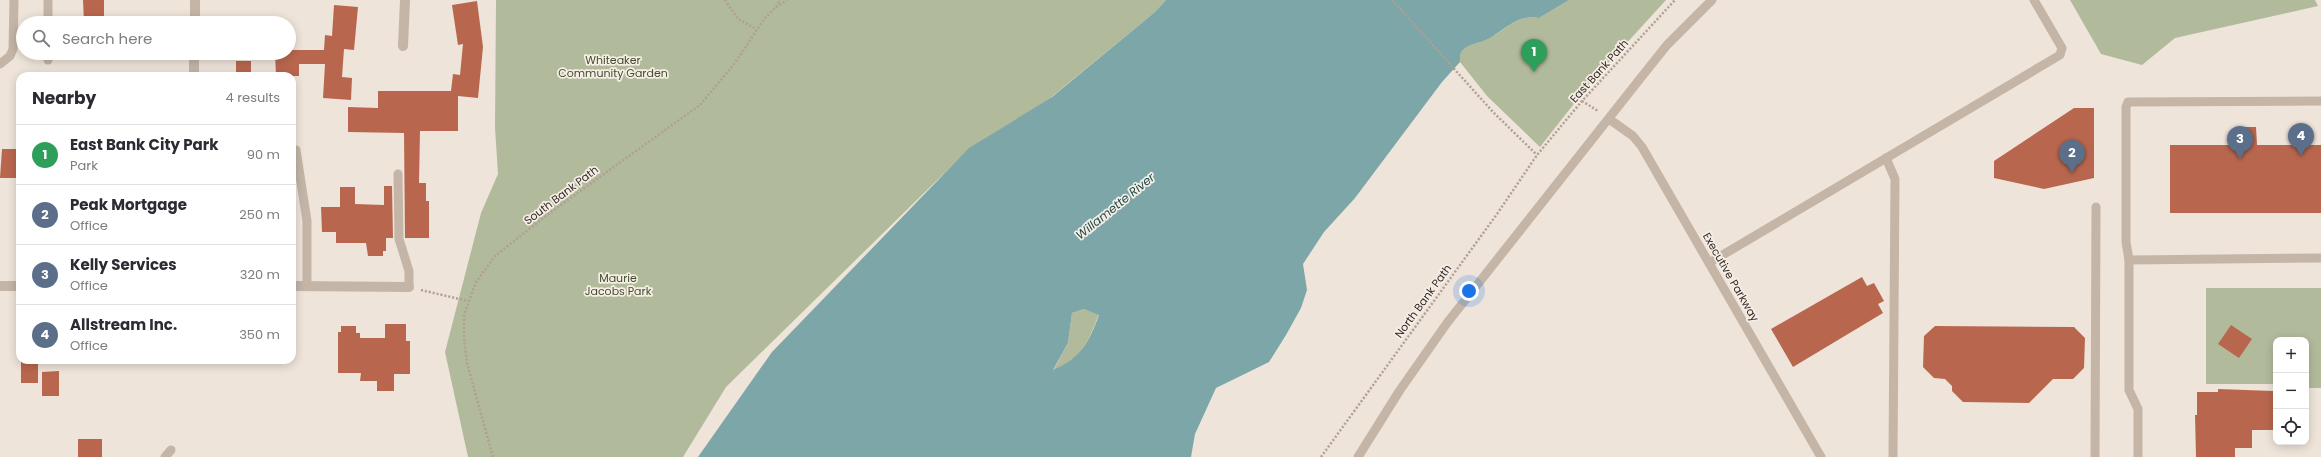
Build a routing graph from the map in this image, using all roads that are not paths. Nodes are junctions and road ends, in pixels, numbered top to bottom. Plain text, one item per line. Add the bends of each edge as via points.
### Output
1 (14, 0) edge
2 (48, 0) edge
3 (195, 0) edge
4 (405, 0) edge
5 (1712, 0) edge
6 (2034, 0) edge
7 (48, 16) edge
8 (195, 16) edge
9 (403, 46) dead end
10 (194, 60) edge
11 (0, 64) edge
12 (194, 72) edge
13 (2321, 101) edge
14 (1609, 119) junction
15 (296, 150) dead end
16 (1886, 158) junction
17 (398, 174) dead end
18 (2096, 207) dead end
19 (2321, 258) edge
20 (2129, 260) junction
21 (1709, 263) junction
22 (0, 286) edge
23 (16, 286) edge
24 (296, 286) edge
25 (307, 286) junction
26 (409, 287) joint
27 (1358, 457) edge
28 (1820, 457) edge
29 (1894, 457) edge
30 (2095, 457) edge
31 (2138, 457) edge

1 - 11 lane via 13,49 10,56
2 - 7 lane
3 - 8 street
4 - 9 street
5 - 14 lane via 1667,45
6 - 16 lane via 2062,48 2062,54
10 - 12 street
13 - 20 lane via 2128,102 2126,242
14 - 21 lane, Executive Parkway via 1638,141
14 - 27 lane via 1447,323 1404,384
15 - 25 lane via 307,221
16 - 21 lane
16 - 29 lane via 1895,179
17 - 26 lane via 399,239 409,271
18 - 30 lane
19 - 20 lane
20 - 31 lane via 2129,390 2138,409
21 - 28 lane, Executive Parkway
22 - 23 street
24 - 25 street
25 - 26 street

